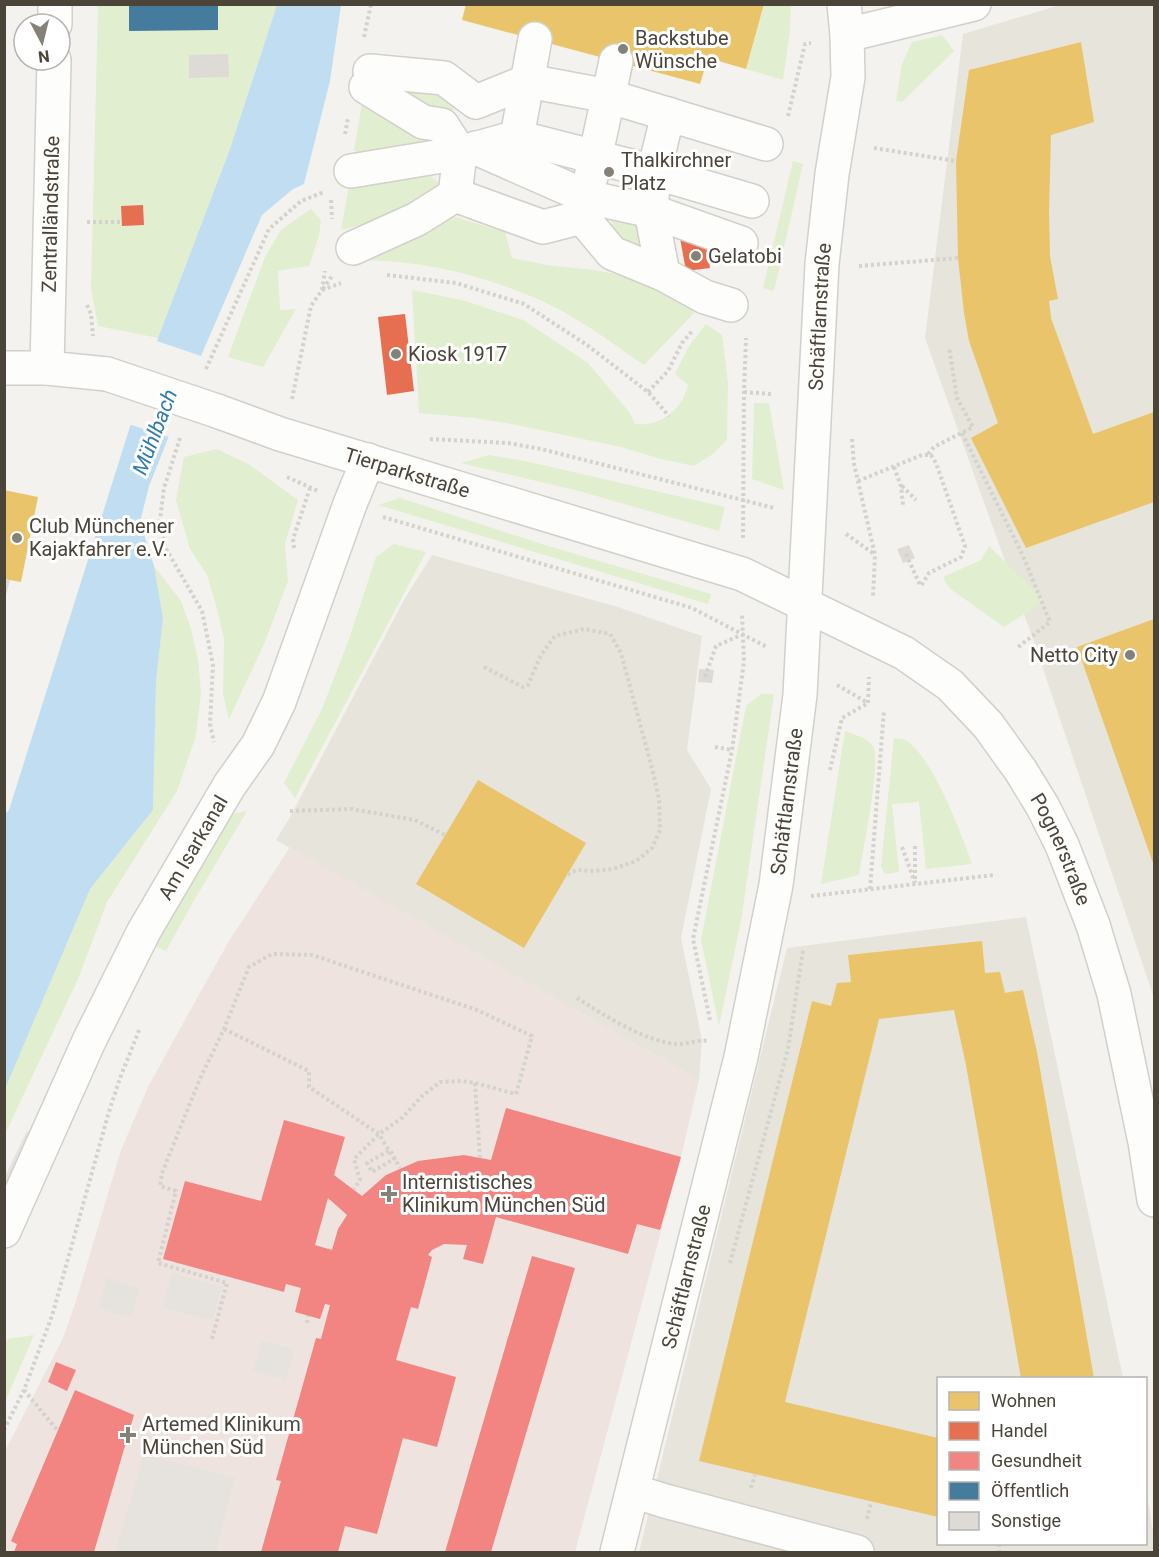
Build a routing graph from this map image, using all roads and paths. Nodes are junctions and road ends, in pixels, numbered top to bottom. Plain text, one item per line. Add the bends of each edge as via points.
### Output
1 (974, 4) edge
2 (846, 20) edge
3 (536, 39) dead end
4 (616, 61) dead end
5 (54, 72) edge
6 (528, 81) junction
7 (608, 96) junction
8 (476, 102) junction
9 (668, 114) junction
10 (442, 124) junction
11 (517, 137) junction
12 (766, 144) dead end
13 (870, 148) dead end
14 (468, 151) junction
15 (595, 157) junction
16 (956, 161) dead end
17 (351, 171) dead end
18 (654, 172) junction
19 (455, 195) junction
20 (752, 201) dead end
21 (585, 207) junction
22 (651, 211) junction
23 (83, 222) dead end
24 (120, 222) dead end
25 (332, 224) dead end
26 (741, 243) dead end
27 (958, 258) dead end
28 (352, 264) joint
29 (859, 266) dead end
30 (326, 268) dead end
31 (386, 274) dead end
32 (663, 274) junction
33 (322, 290) junction
34 (716, 308) joint
35 (949, 347) dead end
36 (214, 349) dead end
37 (4, 368) edge
38 (47, 368) junction
39 (648, 392) junction
40 (744, 392) dead end
41 (772, 394) dead end
42 (291, 401) dead end
43 (669, 416) dead end
44 (962, 433) junction
45 (425, 438) dead end
46 (178, 442) dead end
47 (928, 454) junction
48 (368, 460) junction
49 (854, 464) dead end
50 (894, 467) junction
51 (858, 481) junction
52 (901, 486) junction
53 (743, 499) dead end
54 (916, 500) dead end
55 (350, 504) junction
56 (903, 505) dead end
57 (906, 554) dead end
58 (875, 555) dead end
59 (804, 604) junction
60 (742, 634) junction
61 (1017, 648) dead end
62 (484, 667) dead end
63 (705, 677) dead end
64 (884, 710) dead end
65 (215, 746) dead end
66 (715, 747) dead end
67 (732, 750) junction
68 (290, 811) dead end
69 (446, 835) dead end
70 (915, 846) dead end
71 (902, 847) dead end
72 (567, 875) dead end
73 (994, 875) dead end
74 (915, 883) junction
75 (870, 889) junction
76 (811, 896) dead end
77 (577, 998) dead end
78 (140, 1025) dead end
79 (224, 1029) junction
80 (701, 1040) dead end
81 (743, 1046) junction
82 (475, 1083) junction
83 (379, 1134) junction
84 (1150, 1140) edge
85 (480, 1158) dead end
86 (400, 1168) dead end
87 (354, 1189) dead end
88 (1155, 1200) edge
89 (4, 1231) edge
90 (308, 1316) dead end
91 (307, 1323) dead end
92 (212, 1339) dead end
93 (24, 1390) junction
94 (4, 1430) edge
95 (58, 1431) dead end
96 (633, 1491) junction
97 (618, 1552) edge
98 (857, 1552) edge

1 - 2 street
2 - 59 street, Schäftlarnstraße via 848,77 822,264
3 - 6 street
4 - 7 street
5 - 38 street, Zentralländstraße
6 - 7 street
6 - 8 street
6 - 11 street
7 - 9 street
7 - 15 street
8 - 10 street
8 - 10 street via 444,78 368,79 423,122
9 - 12 street
9 - 18 street
10 - 14 street
11 - 14 street
11 - 15 street
13 - 16 path
14 - 17 street
14 - 19 street
14 - 21 street
15 - 18 street
15 - 21 street
18 - 20 street
18 - 22 street
19 - 21 street via 543,227
19 - 28 street
21 - 22 street
21 - 32 street via 612,253
22 - 26 street
22 - 32 street
23 - 24 path
25 - 36 path via 330,190 301,201 269,229
27 - 29 path
28 - 33 path
30 - 33 path
31 - 39 path via 456,283 524,304 587,345
32 - 34 street via 705,297
33 - 42 path via 311,306
34 - 39 path via 682,343 668,371
35 - 44 path via 957,398 973,427
37 - 38 street, Tierparkstraße
38 - 48 street, Tierparkstraße, bridge via 107,374
39 - 43 path
40 - 41 path
44 - 47 path
44 - 61 path via 1023,556 1050,622
45 - 53 path via 508,443
46 - 65 path via 164,488 160,520 165,547 202,611 213,664 210,724
47 - 50 path
47 - 57 path via 936,462 965,546 961,557 929,573 921,586
48 - 55 street, Am Isarkanal
48 - 59 street, Tierparkstraße via 742,574
49 - 51 path
50 - 51 path
50 - 52 path
51 - 58 path
52 - 54 path
52 - 56 path
55 - 60 path via 692,608
55 - 89 street, Am Isarkanal via 279,702 258,745 229,786 144,931
59 - 81 street, Schäftlarnstraße via 800,695 776,885
59 - 84 street, Pognerstraße via 904,653 950,685 988,725 1021,771 1062,845 1093,925
60 - 63 path via 716,646
60 - 67 path via 744,662
62 - 72 path via 523,687 528,685 541,655 555,636 584,629 610,634 621,653 659,799 660,830 652,848 636,861 613,869 576,870
64 - 75 path
66 - 67 path
67 - 81 path via 693,939 714,1042
68 - 69 path via 352,809 416,819
70 - 74 path
71 - 74 path
73 - 74 path
74 - 75 path
75 - 76 path
77 - 80 path via 658,1040 677,1044
78 - 93 path via 114,1096 52,1316
79 - 82 path via 249,967 272,954 312,955 477,1010 532,1036 516,1094
79 - 83 path via 309,1071 309,1087
79 - 92 path via 199,1081 160,1186 176,1191 158,1263 227,1282
81 - 96 street, Schäftlarnstraße
82 - 83 path via 440,1082
82 - 85 path
83 - 86 path via 384,1142 389,1151 394,1159 372,1172 367,1163 375,1159 382,1154 390,1150
83 - 87 path via 354,1159 360,1180
84 - 88 street, Pognerstraße
90 - 91 path
93 - 94 path
93 - 95 path
96 - 97 street, Schäftlarnstraße
96 - 98 street

